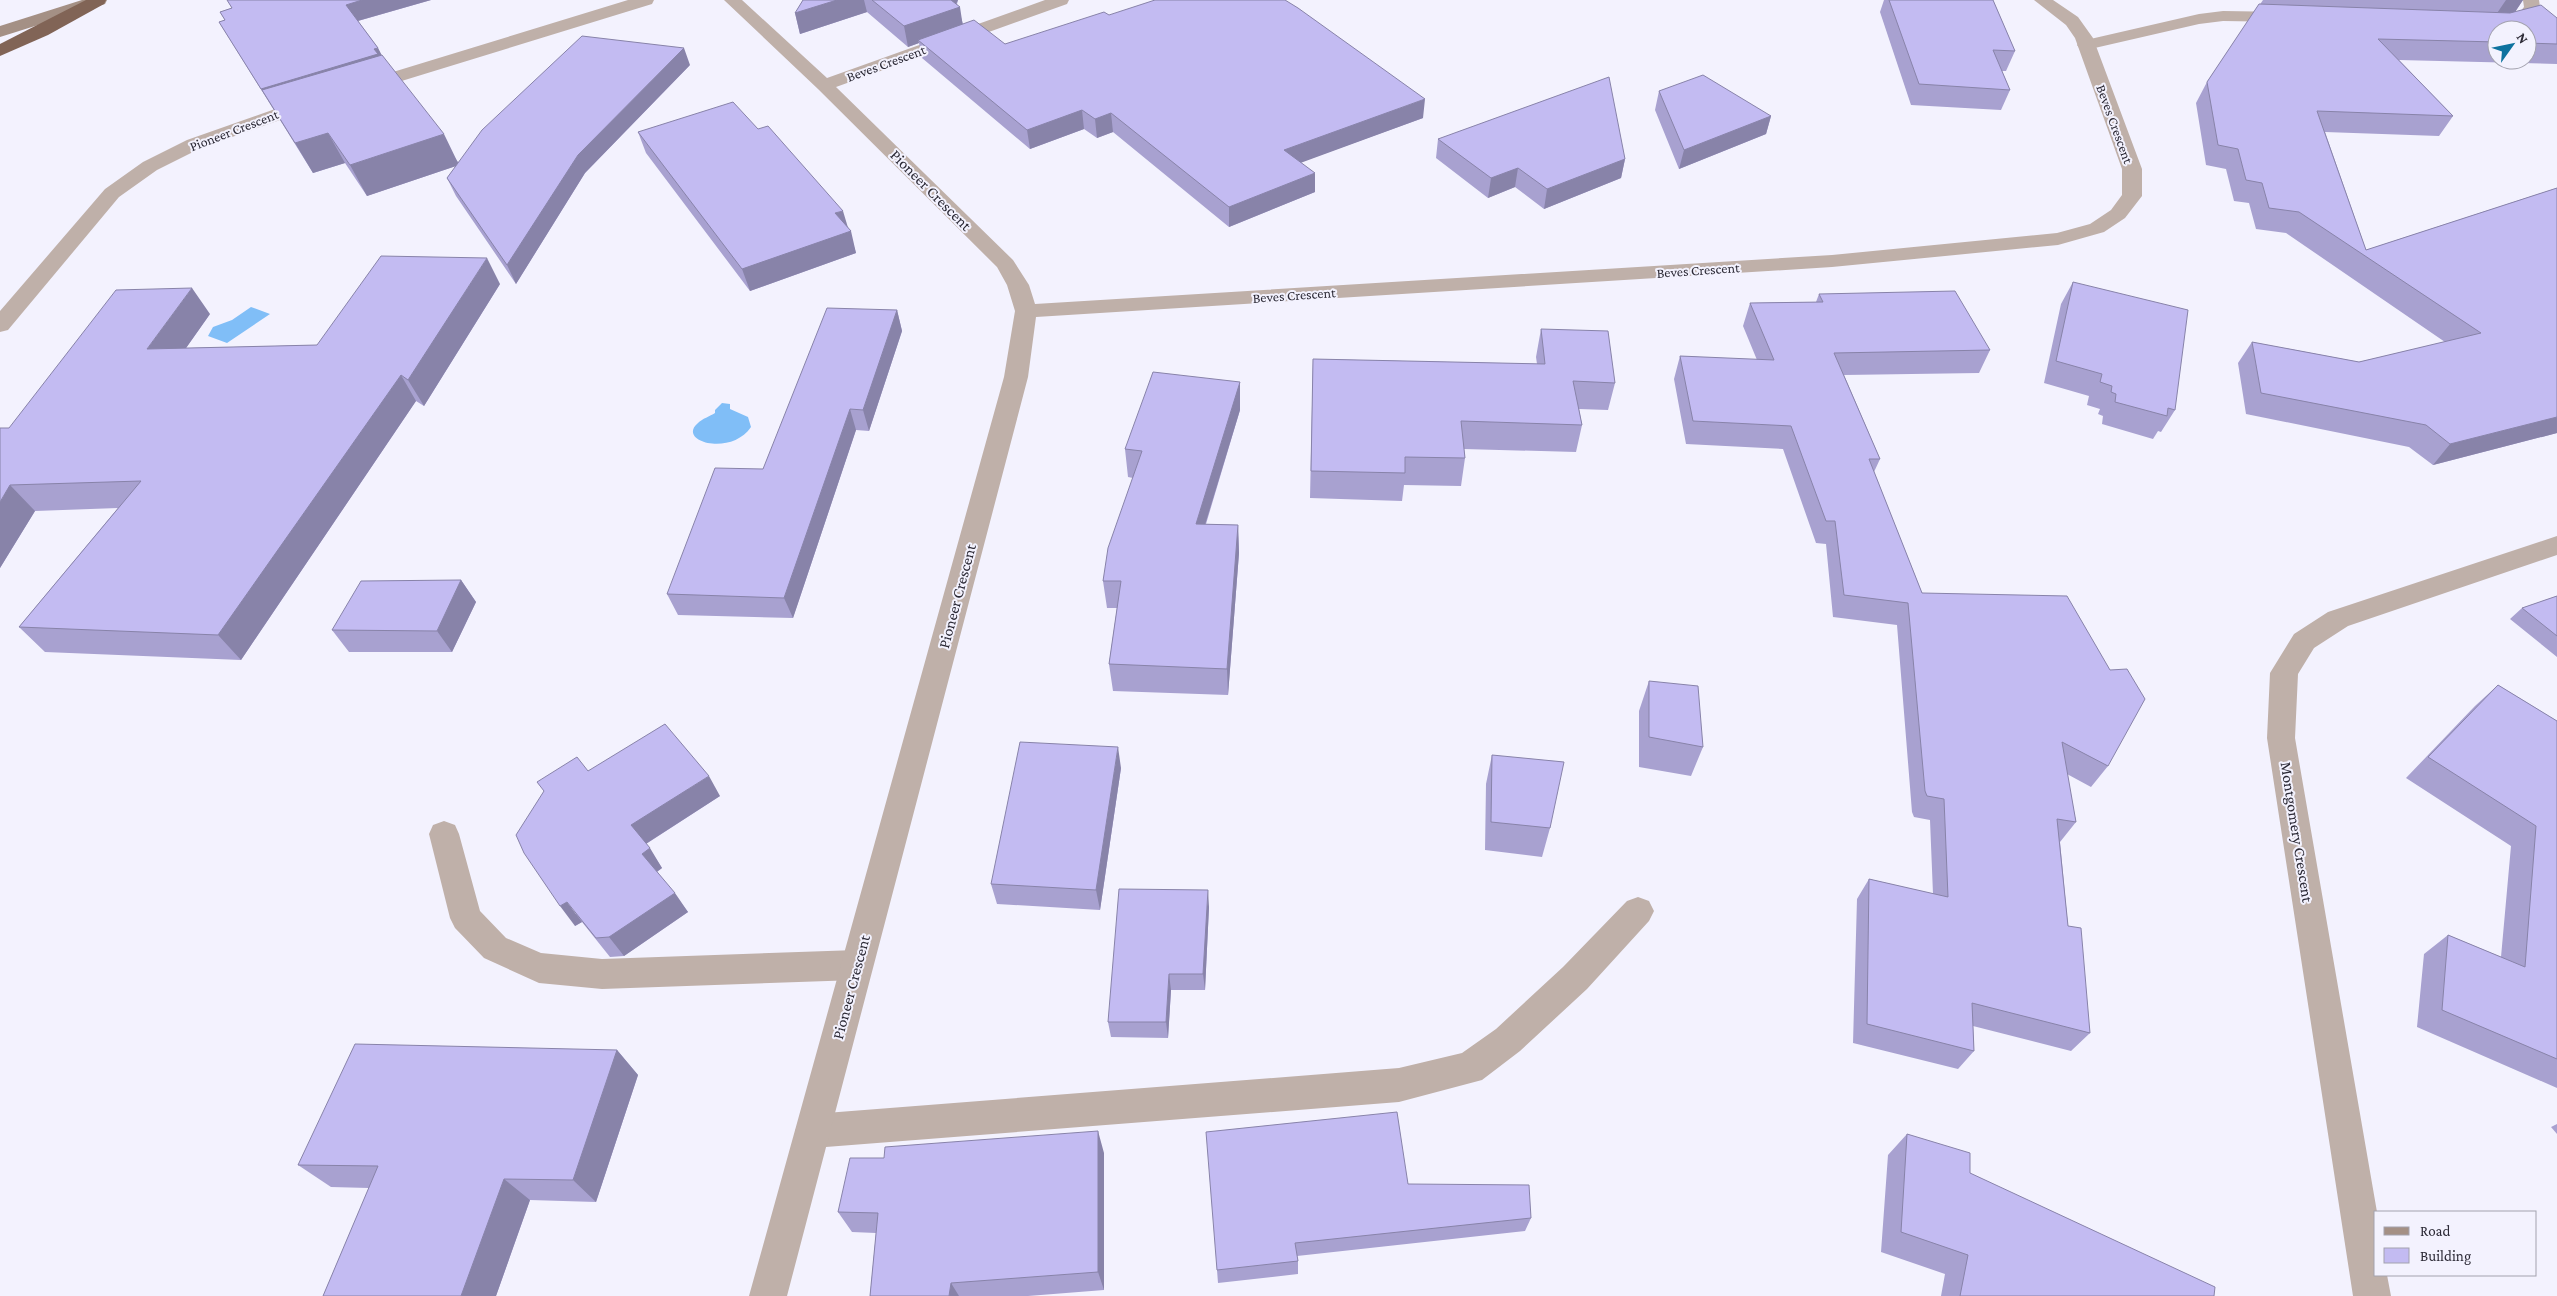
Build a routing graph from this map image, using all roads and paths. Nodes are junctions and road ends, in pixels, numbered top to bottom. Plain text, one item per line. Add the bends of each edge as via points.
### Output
1 (98, 0) edge
2 (646, 0) edge
3 (732, 0) edge
4 (1061, 0) edge
5 (2042, 0) edge
6 (2531, 0) edge
7 (2305, 18) edge
8 (2484, 25) edge
9 (0, 32) edge
10 (2086, 44) junction
11 (0, 51) edge
12 (824, 85) junction
13 (349, 91) edge
14 (330, 97) edge
15 (1026, 311) junction
16 (0, 325) edge
17 (2557, 545) edge
18 (444, 834) dead end
19 (1638, 911) dead end
20 (857, 965) junction
21 (813, 1131) junction
22 (768, 1296) edge
23 (2372, 1296) edge

1 - 9 main road
1 - 11 highway
2 - 13 street
3 - 12 street, Pioneer Crescent
4 - 12 street, Beves Crescent
5 - 10 street, Beves Crescent via 2072,21
6 - 8 street via 2532,7 2526,18 2514,23
7 - 10 street via 2223,16
10 - 15 street, Beves Crescent via 2132,169 2132,196 2118,214 2097,228 2058,239 1832,261
12 - 15 street, Pioneer Crescent via 1006,264 1018,285
14 - 16 street, Pioneer Crescent via 273,114 194,144 150,166 112,194
15 - 20 street, Pioneer Crescent via 1016,377
17 - 23 street, Montgomery Crescent via 2338,619 2304,641 2284,673 2282,738
18 - 20 street via 466,918 495,948 539,968 602,974
19 - 21 street via 1576,978 1508,1040 1470,1068 1399,1085
20 - 21 street, Pioneer Crescent
21 - 22 street, Pioneer Crescent

